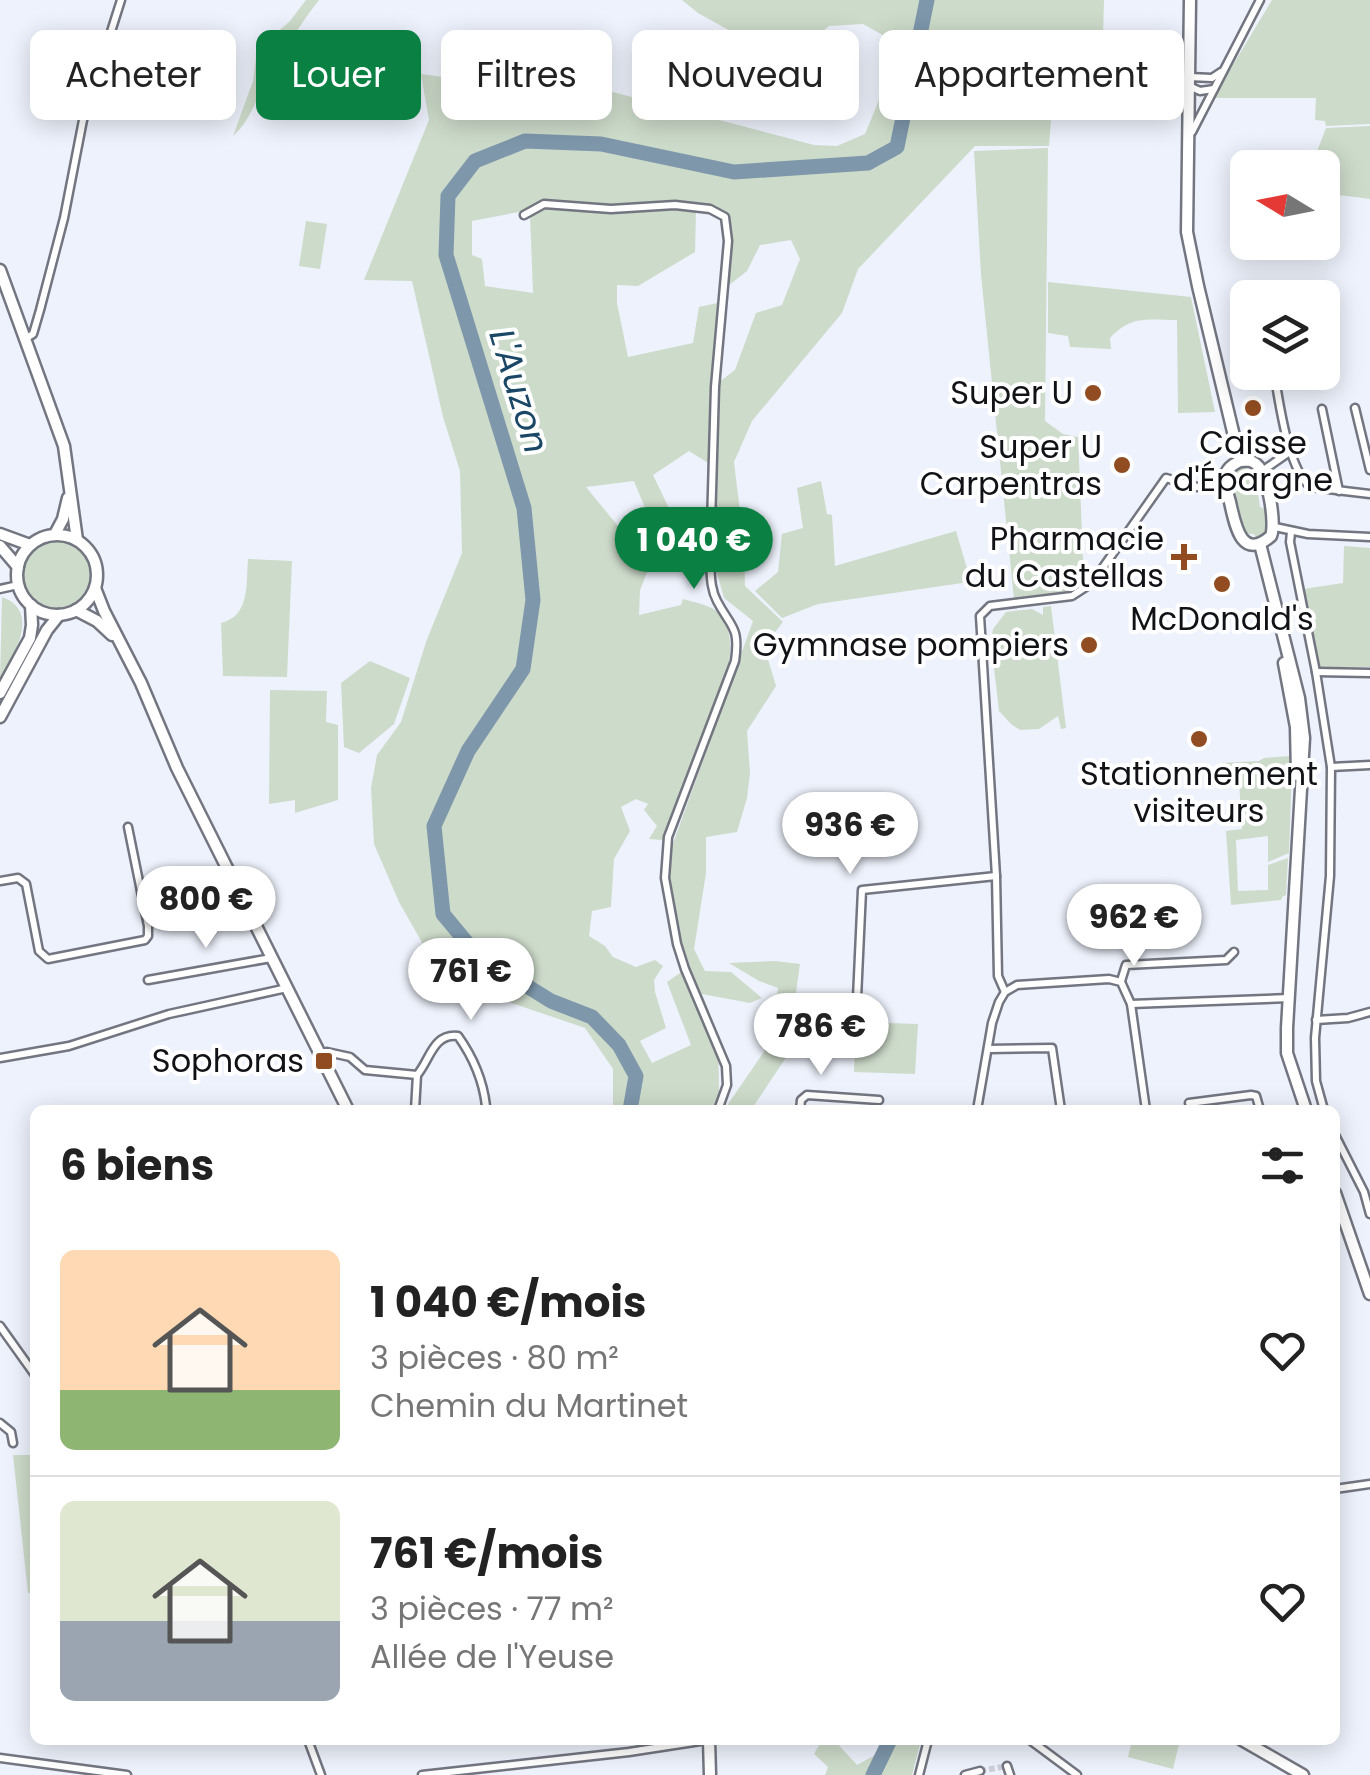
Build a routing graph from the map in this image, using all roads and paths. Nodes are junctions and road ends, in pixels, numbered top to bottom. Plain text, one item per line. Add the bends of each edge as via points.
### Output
1 (121, 0) edge
2 (1190, 0) edge
3 (1260, 0) edge
4 (1222, 71) junction
5 (1189, 81) junction
6 (1214, 89) junction
7 (1187, 144) junction
8 (524, 215) dead end
9 (0, 270) edge
10 (25, 339) junction
11 (1278, 390) edge
12 (1355, 408) dead end
13 (1322, 409) dead end
14 (1290, 451) junction
15 (1240, 461) junction
16 (1370, 470) edge
17 (1262, 471) junction
18 (70, 481) junction
19 (1226, 484) junction
20 (1340, 491) junction
21 (1370, 494) edge
22 (1274, 528) junction
23 (1291, 532) junction
24 (0, 534) edge
25 (56, 534) junction
26 (1370, 538) edge
27 (77, 540) junction
28 (1260, 544) junction
29 (30, 545) junction
30 (0, 546) edge
31 (18, 567) junction
32 (18, 586) junction
33 (95, 588) junction
34 (0, 589) edge
35 (31, 605) junction
36 (76, 610) junction
37 (59, 615) junction
38 (123, 648) junction
39 (1316, 672) junction
40 (1370, 673) edge
41 (0, 693) edge
42 (0, 716) edge
43 (1370, 765) edge
44 (1331, 766) junction
45 (128, 827) dead end
46 (996, 876) junction
47 (0, 881) edge
48 (1234, 952) dead end
49 (272, 958) junction
50 (148, 980) dead end
51 (1121, 982) junction
52 (287, 988) junction
53 (1006, 992) junction
54 (1288, 998) junction
55 (1131, 1004) junction
56 (1370, 1012) edge
57 (856, 1020) dead end
58 (1316, 1020) junction
59 (988, 1050) junction
60 (320, 1054) junction
61 (342, 1056) junction
62 (0, 1058) edge
63 (328, 1068) junction
64 (417, 1074) junction
65 (842, 1098) junction
66 (878, 1100) dead end
67 (1189, 1103) dead end
68 (346, 1105) edge
69 (414, 1105) edge
70 (486, 1105) edge
71 (720, 1105) edge
72 (800, 1105) edge
73 (843, 1105) edge
74 (978, 1105) edge
75 (1060, 1105) edge
76 (1145, 1105) edge
77 (1260, 1105) edge
78 (1304, 1105) edge
79 (1322, 1105) edge
80 (1340, 1145) edge
81 (1340, 1207) edge
82 (1370, 1214) edge
83 (1370, 1294) edge
84 (0, 1326) edge
85 (30, 1369) edge
86 (0, 1423) edge
87 (13, 1443) dead end
88 (1370, 1484) edge
89 (1340, 1488) edge
90 (310, 1745) edge
91 (675, 1745) edge
92 (708, 1745) edge
93 (927, 1745) edge
94 (1037, 1745) edge
95 (1251, 1745) edge
96 (0, 1758) edge
97 (980, 1772) dead end
98 (98, 1774) edge
99 (126, 1775) edge
100 (321, 1775) edge
101 (422, 1775) edge
102 (710, 1775) edge
103 (920, 1775) edge
104 (965, 1775) edge
105 (1077, 1775) edge
106 (1303, 1775) edge

1 - 10 street via 83,120 40,310
2 - 5 main road
3 - 4 street
4 - 5 street
4 - 6 street
5 - 6 street via 1194,90
5 - 7 main road
6 - 7 street
7 - 15 main road via 1187,232
8 - 71 street via 544,204 675,206 726,217 710,560 712,588 738,643 665,852 677,944 726,1066
9 - 10 main road
10 - 18 main road
11 - 14 street
12 - 16 street
13 - 20 street
14 - 17 street
14 - 20 street via 1306,484
15 - 17 main road
15 - 19 main road via 1229,468
17 - 22 main road
18 - 25 main road
18 - 27 main road
19 - 28 main road via 1240,536
19 - 46 street via 1197,487 1166,478 1082,592 990,606 980,616
20 - 21 street
22 - 23 street
22 - 28 main road
23 - 26 street
23 - 39 street
24 - 29 main road
25 - 27 main road
25 - 29 main road
27 - 33 main road via 92,555
28 - 54 main road via 1296,728 1298,837
29 - 31 main road
30 - 31 main road
31 - 32 main road
32 - 34 street
32 - 35 main road
33 - 36 main road
33 - 38 main road
35 - 37 main road
35 - 41 main road via 30,638
36 - 37 main road
36 - 38 main road
37 - 42 main road
38 - 49 main road
39 - 40 street
39 - 44 street
43 - 44 street
44 - 58 street via 1330,876
45 - 47 street via 148,926 145,940 48,959 39,951 24,880
46 - 53 street via 998,976
46 - 57 street via 862,890
48 - 51 street via 1226,960 1126,965
49 - 50 street
49 - 52 main road
51 - 53 street via 1017,985
51 - 55 street
52 - 60 main road
52 - 62 street
53 - 59 street
54 - 55 street
54 - 78 main road via 1288,1053
55 - 76 street
56 - 58 street
58 - 79 street
59 - 74 street
59 - 75 street via 1052,1048
60 - 61 street
60 - 63 main road
61 - 63 street
61 - 64 street via 366,1070
63 - 68 main road
64 - 69 street
64 - 70 street via 438,1040 458,1036
65 - 66 street
65 - 72 street via 807,1096
65 - 73 street
67 - 77 street via 1256,1096
80 - 82 street
81 - 83 main road
84 - 85 street
86 - 87 street
88 - 89 street
90 - 100 street
91 - 101 street
92 - 102 main road
93 - 103 street
94 - 105 street
95 - 106 main road
96 - 98 street
97 - 104 street
98 - 99 street

